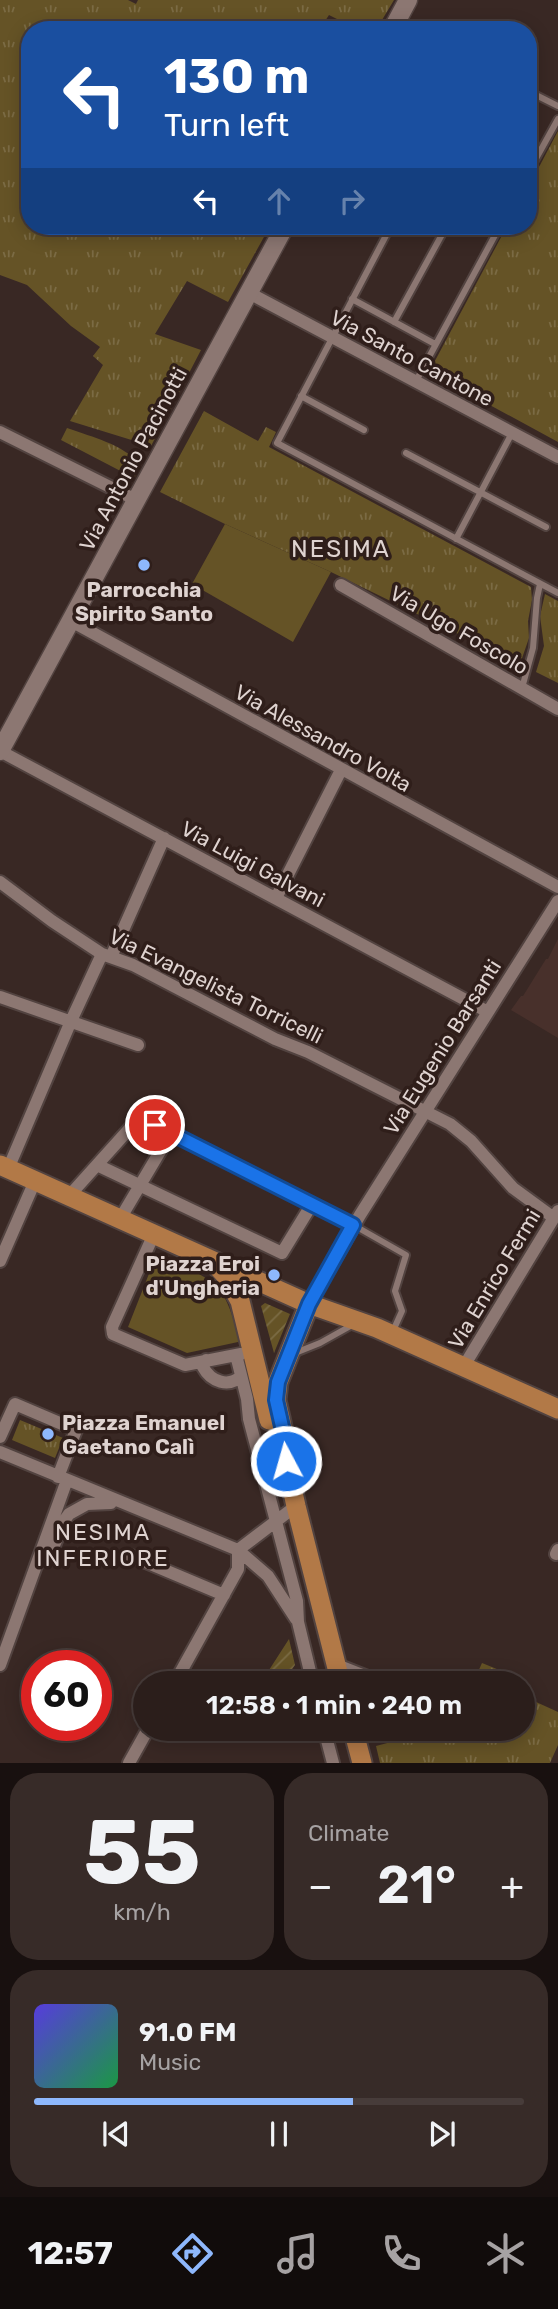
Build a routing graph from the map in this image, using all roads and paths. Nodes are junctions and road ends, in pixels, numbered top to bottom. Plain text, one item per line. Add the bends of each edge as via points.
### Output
1 (408, 0) edge
2 (396, 21) edge
3 (537, 96) edge
4 (558, 106) edge
5 (558, 119) edge
6 (537, 157) edge
7 (280, 235) edge
8 (386, 235) edge
9 (442, 235) edge
10 (495, 235) edge
11 (249, 293) junction
12 (352, 299) junction
13 (394, 322) junction
14 (333, 338) junction
15 (435, 344) junction
16 (415, 381) junction
17 (302, 396) junction
18 (364, 430) dead end
19 (0, 432) edge
20 (512, 433) junction
21 (406, 453) dead end
22 (558, 457) edge
23 (480, 492) junction
24 (136, 500) junction
25 (546, 527) dead end
26 (456, 538) junction
27 (540, 584) junction
28 (341, 585) dead end
29 (558, 593) edge
30 (71, 621) junction
31 (522, 688) junction
32 (558, 709) edge
33 (0, 751) edge
34 (341, 770) junction
35 (164, 838) junction
36 (0, 881) edge
37 (558, 887) edge
38 (276, 898) junction
39 (558, 901) edge
40 (106, 956) junction
41 (0, 997) edge
42 (488, 1012) junction
43 (71, 1021) junction
44 (138, 1045) dead end
45 (424, 1111) junction
46 (171, 1133) junction
47 (97, 1165) junction
48 (4, 1167) edge
49 (35, 1181) junction
50 (140, 1186) junction
51 (69, 1196) junction
52 (312, 1204) junction
53 (556, 1214) edge
54 (356, 1220) junction
55 (137, 1226) junction
56 (211, 1259) junction
57 (0, 1261) edge
58 (269, 1285) junction
59 (309, 1304) junction
60 (376, 1328) junction
61 (245, 1348) junction
62 (290, 1355) junction
63 (206, 1360) junction
64 (464, 1366) junction
65 (241, 1376) junction
66 (558, 1409) edge
67 (0, 1437) edge
68 (1, 1454) edge
69 (286, 1461) junction
70 (62, 1478) junction
71 (121, 1503) junction
72 (296, 1506) junction
73 (275, 1522) junction
74 (238, 1550) junction
75 (129, 1555) dead end
76 (34, 1570) junction
77 (224, 1595) junction
78 (298, 1622) junction
79 (335, 1661) junction
80 (0, 1665) edge
81 (181, 1671) edge
82 (310, 1671) edge
83 (338, 1671) edge
84 (360, 1671) edge
85 (141, 1741) edge
86 (327, 1741) edge
87 (357, 1741) edge
88 (128, 1763) edge
89 (333, 1763) edge
90 (362, 1763) edge

1 - 2 main road
3 - 4 lane
5 - 6 lane
7 - 11 main road, Via Antonio Pacinotti
8 - 12 lane
9 - 13 lane
10 - 15 lane
11 - 14 street, Via Santo Cantone
11 - 24 main road, Via Antonio Pacinotti
12 - 13 lane
12 - 14 lane
13 - 15 lane
14 - 16 street, Via Santo Cantone
14 - 17 lane
15 - 16 lane
16 - 20 street, Via Santo Cantone
17 - 18 lane
17 - 26 lane via 277,443
19 - 24 street
20 - 22 street, Via Santo Cantone
20 - 23 lane
21 - 23 lane
23 - 25 lane
23 - 26 lane
24 - 30 main road, Via Antonio Pacinotti
26 - 27 lane
27 - 29 lane
27 - 31 lane via 533,648
28 - 31 street, Via Ugo Foscolo
30 - 33 main road, Via Antonio Pacinotti
30 - 34 street, Via Alessandro Volta
31 - 32 street, Via Ugo Foscolo
33 - 35 street, Via Luigi Galvani
34 - 37 street, Via Alessandro Volta
34 - 38 street
35 - 38 street, Via Luigi Galvani
35 - 40 street
36 - 40 street, Via Evangelista Torricelli
38 - 42 street, Via Luigi Galvani
39 - 42 street, Via Eugenio Barsanti
40 - 43 street
40 - 45 street, Via Evangelista Torricelli
41 - 43 street
42 - 45 street, Via Eugenio Barsanti
43 - 44 street
43 - 48 street
45 - 53 street, Via Evangelista Torricelli via 471,1140 503,1179
45 - 54 street, Via Eugenio Barsanti
46 - 47 street via 140,1117
46 - 50 street
46 - 52 street
47 - 50 street
47 - 51 street
48 - 49 main road
49 - 51 main road
49 - 57 street
50 - 52 street via 282,1253
50 - 55 street
51 - 55 main road
52 - 54 street
53 - 64 street, Via Enrico Fermi
54 - 59 street, Via Eugenio Barsanti
54 - 60 lane via 406,1255 395,1291 401,1311
55 - 56 main road
55 - 63 street via 113,1334 185,1365
56 - 58 main road
56 - 61 main road via 240,1301
58 - 59 main road
58 - 61 main road via 255,1296 254,1320
59 - 60 main road
59 - 62 main road
60 - 62 lane via 334,1334
60 - 64 main road
61 - 63 street
61 - 65 street
61 - 69 main road via 272,1433
62 - 69 main road via 276,1400
63 - 65 street via 208,1375 224,1383 231,1384
64 - 66 main road
65 - 73 street
67 - 70 street via 15,1404 76,1430
68 - 70 street
69 - 72 main road
70 - 71 street
70 - 76 street
71 - 74 street
71 - 76 street via 87,1504 69,1514
72 - 73 street
72 - 79 main road
73 - 74 street
73 - 78 street via 297,1601
74 - 77 street via 238,1570
74 - 78 street via 268,1576
75 - 77 street
76 - 80 street
77 - 81 street
78 - 82 street
79 - 83 main road
79 - 84 lane
85 - 88 street
86 - 89 street
87 - 90 main road

